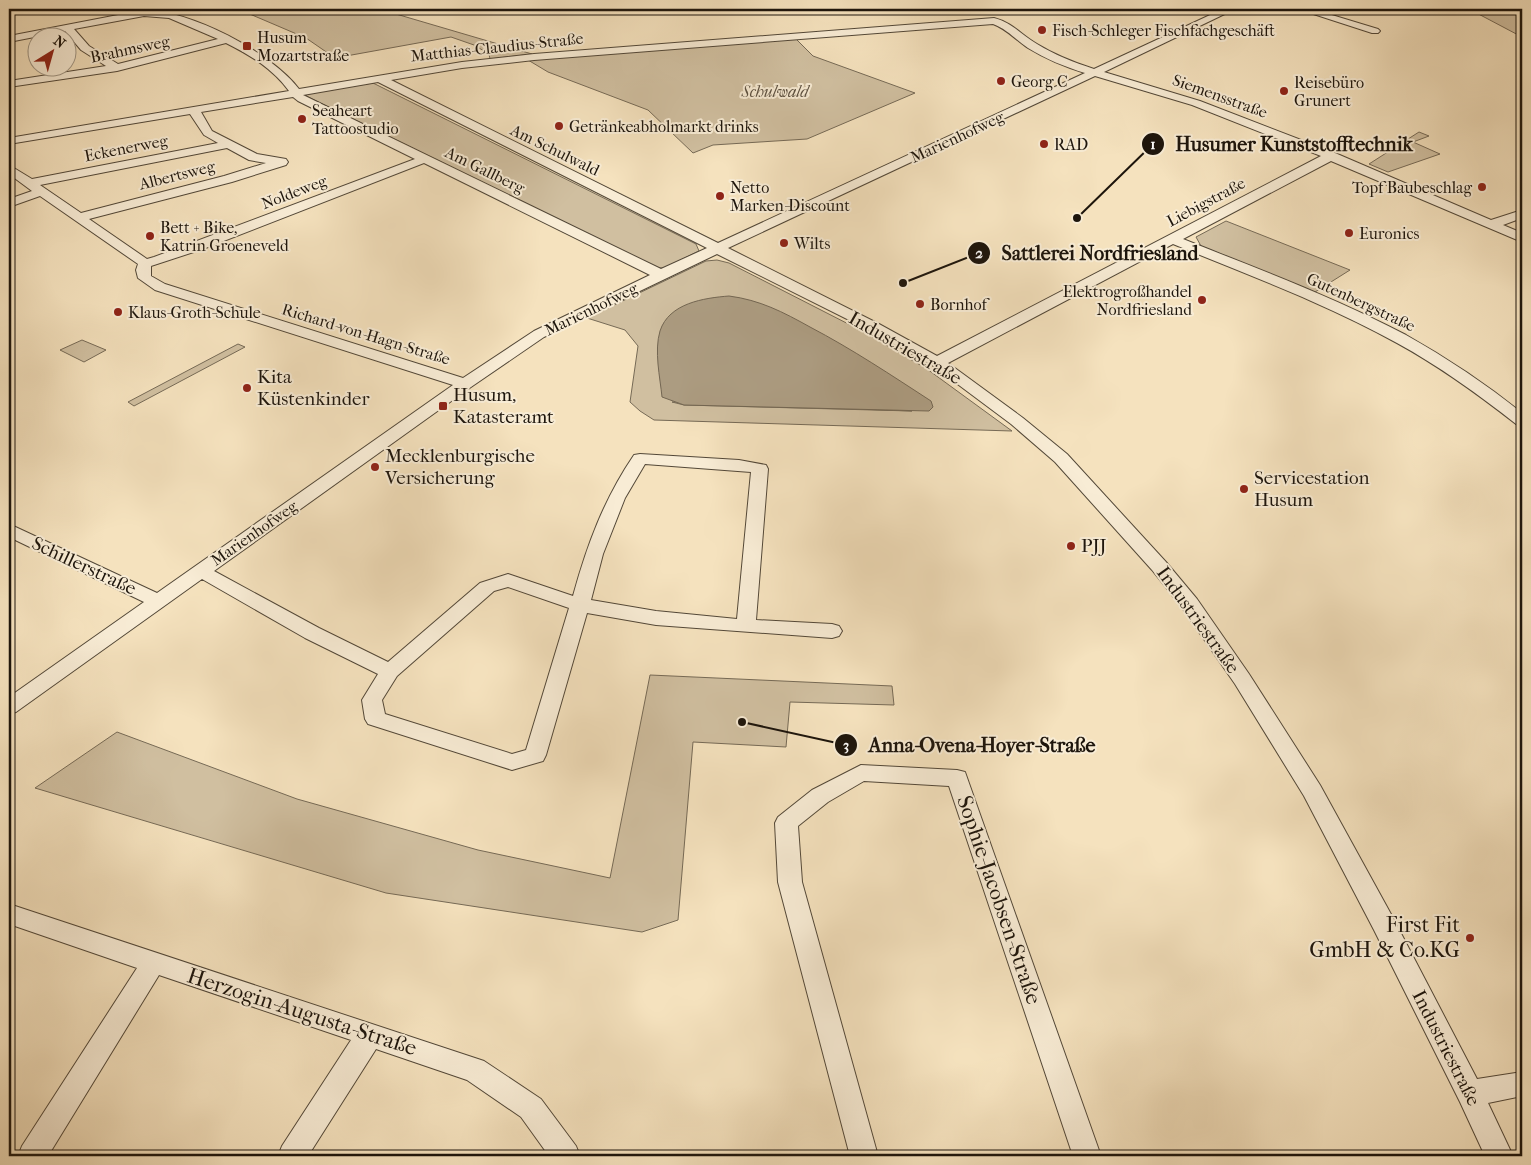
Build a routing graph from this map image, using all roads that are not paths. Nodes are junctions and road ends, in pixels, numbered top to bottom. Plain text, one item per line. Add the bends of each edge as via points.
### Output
1 (1230, 9) edge
2 (1303, 9) edge
3 (994, 21) joint
4 (73, 28) edge
5 (1375, 31) dead end
6 (28, 36) edge
7 (78, 39) edge
8 (9, 40) edge
9 (226, 40) junction
10 (117, 68) junction
11 (1096, 73) junction
12 (378, 78) junction
13 (9, 84) edge
14 (296, 92) junction
15 (194, 109) junction
16 (9, 141) edge
17 (229, 144) junction
18 (1331, 156) junction
19 (425, 159) junction
20 (9, 169) edge
21 (30, 183) junction
22 (43, 192) junction
23 (9, 204) edge
24 (1522, 214) edge
25 (80, 217) junction
26 (1493, 224) junction
27 (1522, 238) edge
28 (1172, 239) junction
29 (718, 249) junction
30 (146, 263) junction
31 (662, 275) junction
32 (937, 362) junction
33 (465, 384) junction
34 (1522, 421) edge
35 (9, 530) edge
36 (201, 571) junction
37 (159, 601) junction
38 (580, 605) junction
39 (746, 626) junction
40 (832, 631) dead end
41 (390, 671) junction
42 (9, 707) edge
43 (9, 914) edge
44 (154, 962) junction
45 (369, 1036) junction
46 (1522, 1084) edge
47 (1470, 1093) junction
48 (32, 1156) edge
49 (292, 1156) edge
50 (566, 1156) edge
51 (864, 1156) edge
52 (1087, 1156) edge
53 (1499, 1156) edge

1 - 11 street, Marienhofweg
2 - 5 street
3 - 11 street, Siemensstraße via 1006,25 1031,45 1064,62
3 - 12 street, Matthias-Claudius-Straße via 534,57
4 - 9 street, Am Gallberg via 156,12
6 - 8 street, Am Gallberg
7 - 10 street
9 - 10 street, Brahmsweg
9 - 14 street, Am Gallberg via 270,65
10 - 13 street, Brahmsweg
11 - 18 street, Siemensstraße via 1196,103
11 - 29 street, Marienhofweg
12 - 14 street, Matthias-Claudius-Straße
12 - 29 street, Am Schulwald
14 - 15 street, Matthias-Claudius-Straße
14 - 19 street, Am Gallberg via 302,99
15 - 16 street, Matthias-Claudius-Straße
15 - 17 street via 208,133
17 - 21 street, Eckenerweg
17 - 25 street, Albertsweg via 253,157 282,162
18 - 26 street, Siemensstraße
18 - 28 street, Liebigstraße
19 - 30 street, Noldeweg
19 - 31 street, Am Gallberg
20 - 21 street
21 - 22 street
22 - 23 street
22 - 25 street
24 - 26 street
25 - 30 street
26 - 27 street, Siemensstraße
28 - 32 street, Liebigstraße
28 - 34 street, Gutenbergstraße via 1383,329 1433,357
29 - 31 street, Marienhofweg
29 - 32 street, Industriestraße
30 - 33 street, Richard-von-Hagn-Straße via 145,278 160,288
31 - 33 street, Marienhofweg via 539,334
32 - 47 street, Industriestraße via 1017,421 1076,472 1190,604 1242,679 1312,792
33 - 36 street, Marienhofweg
35 - 37 street, Schillerstraße
36 - 37 street, Marienhofweg
36 - 41 street via 312,633
37 - 42 street, Marienhofweg
38 - 39 street via 656,618
38 - 39 street via 594,554 616,498 640,459 739,465 760,469
38 - 41 street via 508,580 487,586
38 - 41 street via 535,755 512,762 375,719 372,700
39 - 40 street
43 - 44 street, Herzogin-Augusta-Straße
44 - 45 street, Herzogin-Augusta-Straße
44 - 48 street
45 - 49 street
45 - 50 street, Herzogin-Augusta-Straße via 475,1070 532,1108
46 - 47 street
47 - 53 street, Industriestraße
51 - 52 street, Sophie-Jacobsen-Straße via 790,882 786,823 820,796 861,773 957,778

